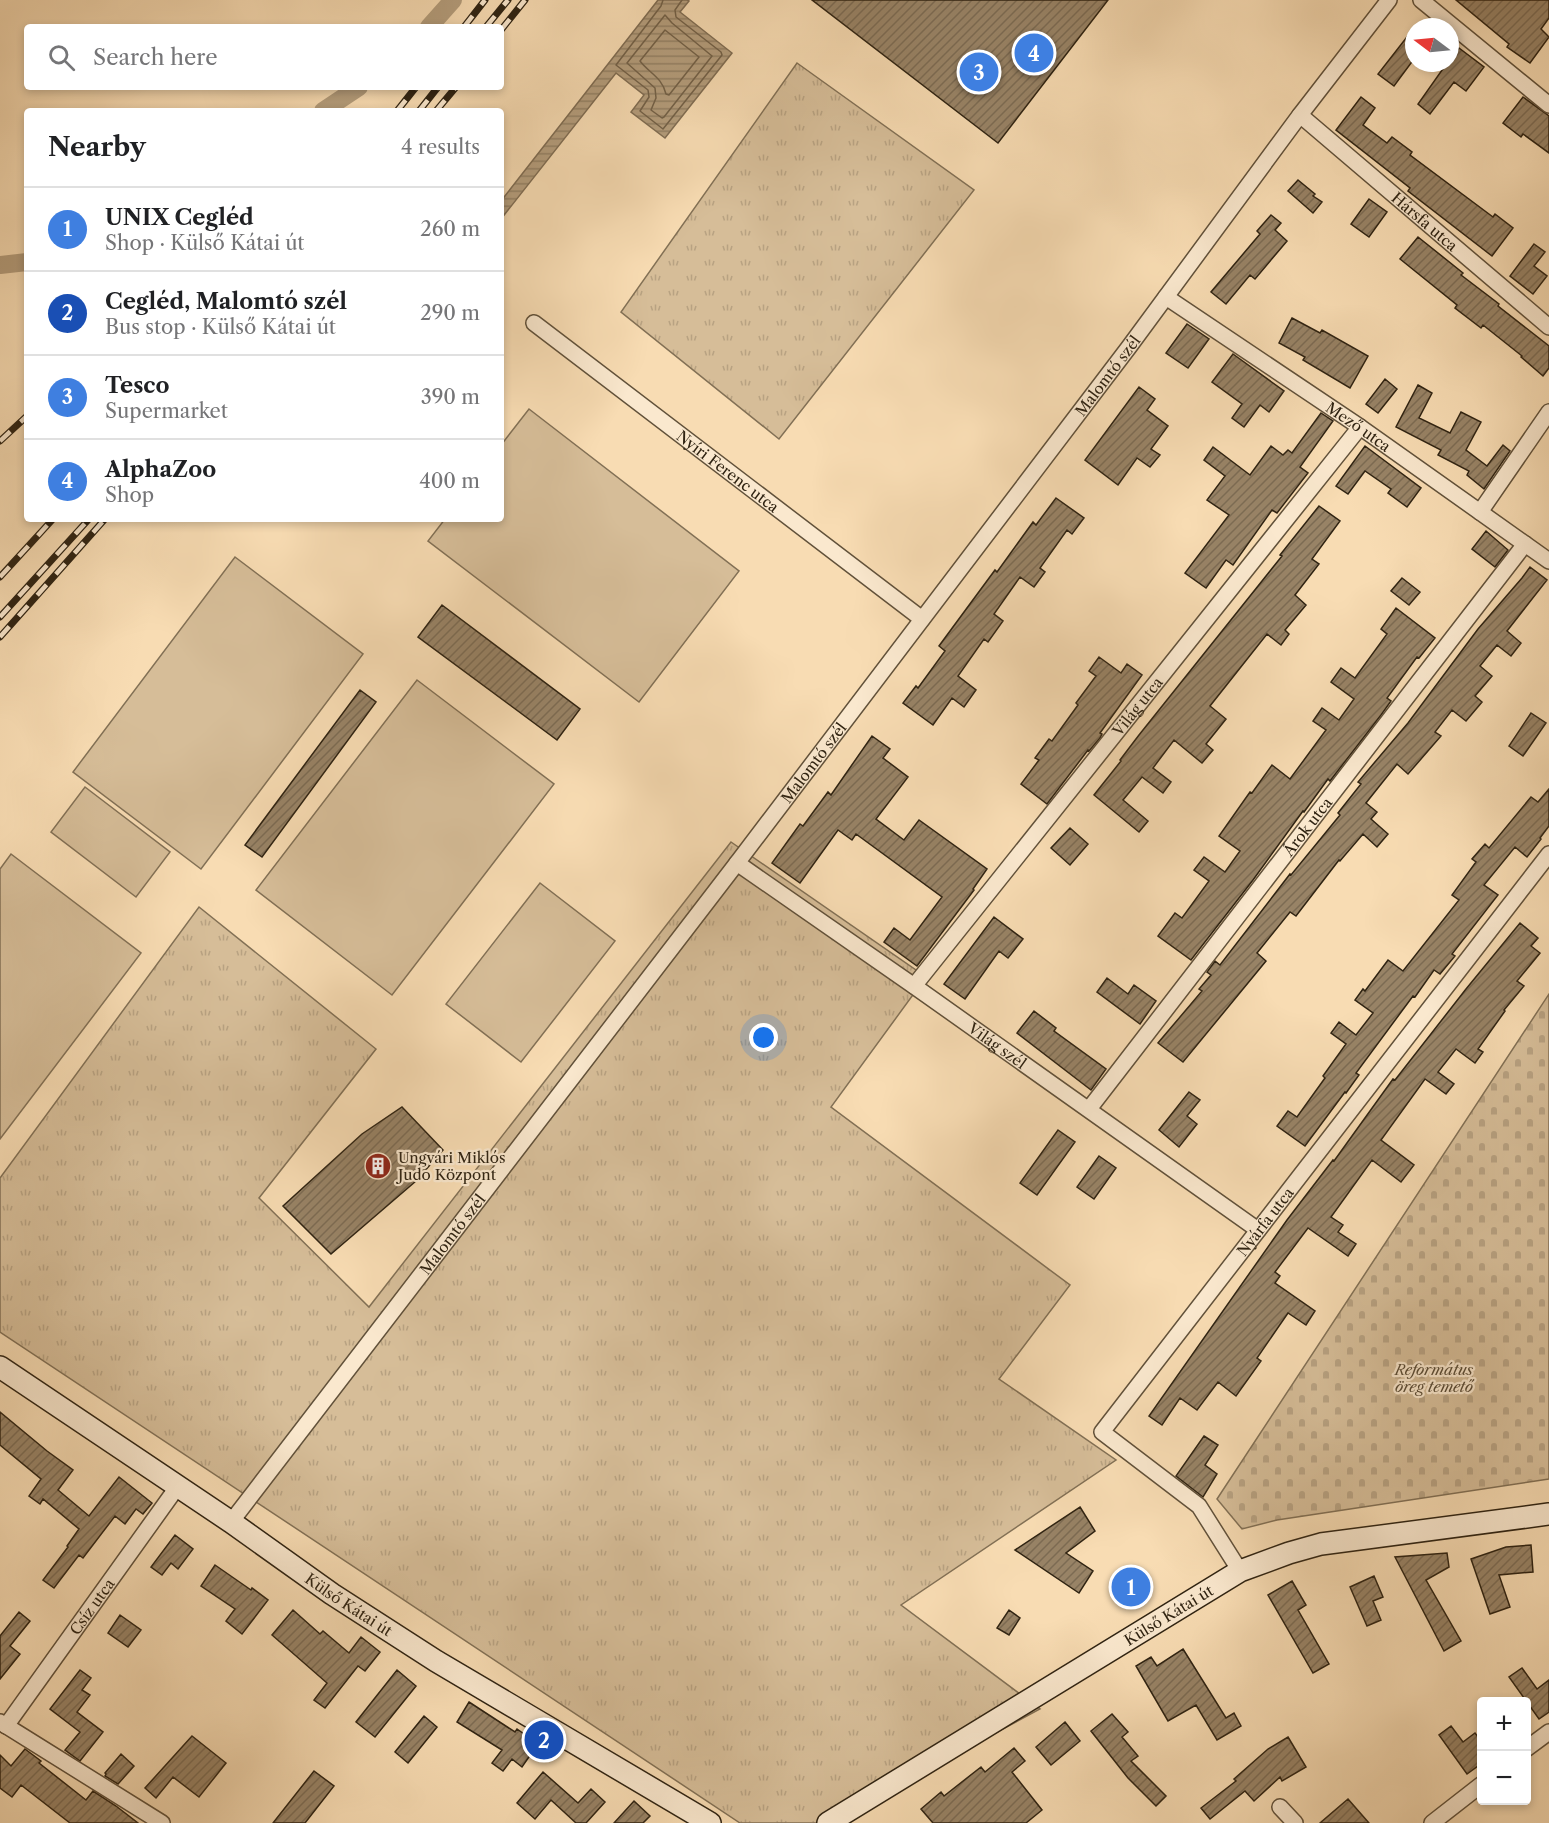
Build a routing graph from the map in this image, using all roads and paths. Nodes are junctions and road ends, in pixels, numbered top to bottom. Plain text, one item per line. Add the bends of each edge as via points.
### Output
1 (1389, 0) edge
2 (1421, 0) edge
3 (1549, 105) edge
4 (1300, 115) junction
5 (1166, 297) junction
6 (534, 323) dead end
7 (1549, 327) edge
8 (1549, 412) edge
9 (1360, 427) junction
10 (1480, 512) junction
11 (1525, 544) junction
12 (1549, 561) edge
13 (922, 619) junction
14 (1549, 854) edge
15 (737, 862) junction
16 (914, 986) junction
17 (1089, 1109) junction
18 (1258, 1230) junction
19 (0, 1366) edge
20 (178, 1486) junction
21 (1549, 1514) edge
22 (231, 1522) junction
23 (1240, 1571) junction
24 (3, 1724) edge
25 (1549, 1732) edge
26 (1531, 1746) edge
27 (1477, 1788) edge
28 (1280, 1807) dead end
29 (162, 1823) edge
30 (710, 1823) edge
31 (828, 1823) edge
32 (1294, 1823) edge
33 (1432, 1823) edge

1 - 4 street, Malomtó szél
2 - 3 street
4 - 5 street, Malomtó szél
4 - 7 street, Hársfa utca
5 - 9 street, Mező utca
5 - 13 street, Malomtó szél
6 - 13 street, Nyíri Ferenc utca
8 - 10 street
9 - 10 street, Mező utca
9 - 16 street, Világ utca
10 - 11 street, Mező utca
11 - 12 street, Mező utca
11 - 17 street, Árok utca
13 - 15 street, Malomtó szél
14 - 18 street, Nyárfa utca
15 - 16 street, Világ szél
15 - 22 street, Malomtó szél
16 - 17 street, Világ szél
17 - 18 street, Világ szél
18 - 23 street, Nyárfa utca via 1102,1432 1199,1506
19 - 20 main road, Külső Kátai út
20 - 22 main road, Külső Kátai út
20 - 24 street, Csíz utca
21 - 23 main road, Külső Kátai út via 1321,1544
22 - 30 main road, Külső Kátai út via 436,1661
23 - 31 main road, Külső Kátai út
24 - 29 street
25 - 26 street
27 - 33 street
28 - 32 street

